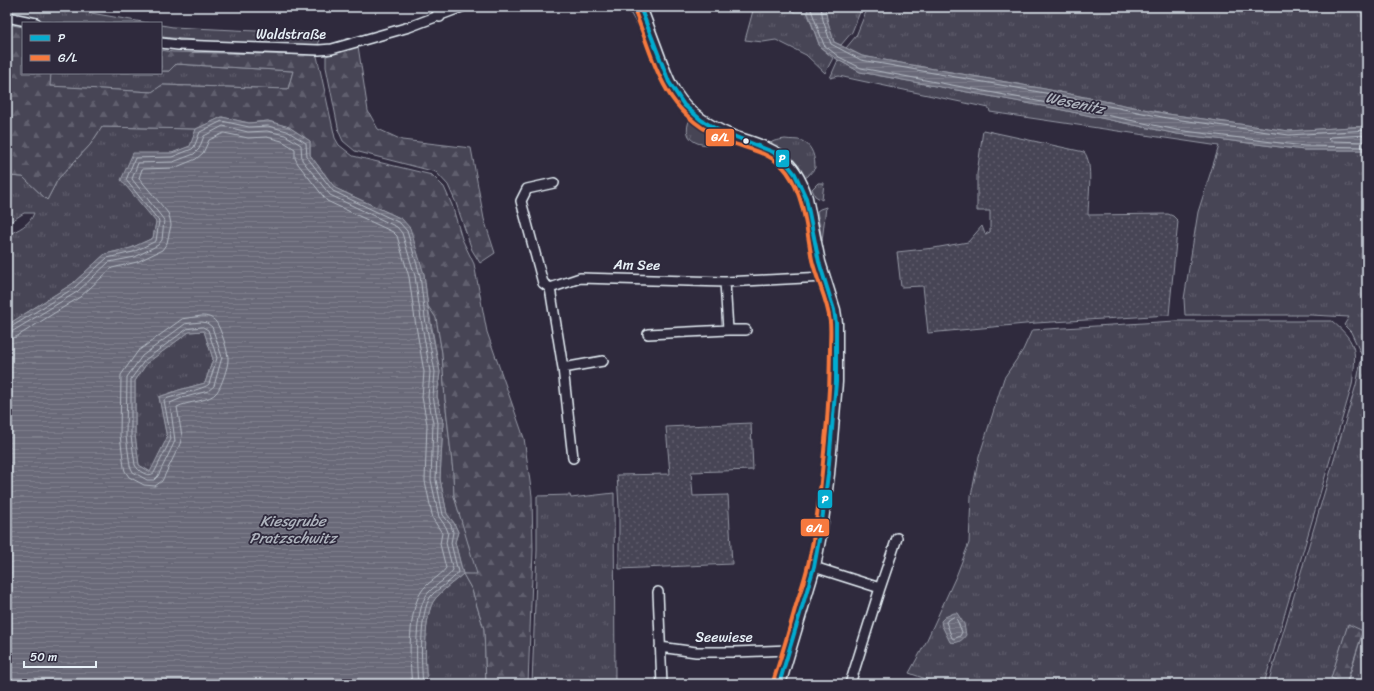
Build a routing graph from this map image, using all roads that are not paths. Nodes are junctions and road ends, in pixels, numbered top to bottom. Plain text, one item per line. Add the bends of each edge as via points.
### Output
1 (436, 7) edge
2 (462, 7) edge
3 (640, 7) edge
4 (7, 17) edge
5 (440, 17) junction
6 (31, 22) edge
7 (162, 43) edge
8 (554, 183) dead end
9 (824, 277) junction
10 (725, 282) junction
11 (550, 288) junction
12 (728, 330) junction
13 (746, 330) dead end
14 (648, 334) dead end
15 (602, 361) dead end
16 (562, 368) junction
17 (573, 458) dead end
18 (897, 538) dead end
19 (814, 567) junction
20 (880, 588) junction
21 (658, 592) dead end
22 (660, 647) junction
23 (789, 650) junction
24 (662, 684) edge
25 (779, 684) edge
26 (850, 684) edge

1 - 5 street
2 - 5 street, Waldstraße
3 - 9 street via 669,83 690,112 716,129 777,155 795,173 803,187
4 - 6 street
5 - 7 street, Waldstraße via 332,49
8 - 11 street via 527,189 521,201 543,282
9 - 10 street, Am See
9 - 19 street via 836,323 836,382 828,474
10 - 11 street, Am See via 580,278
10 - 12 street
11 - 16 street
12 - 13 street
12 - 14 street
15 - 16 street
16 - 17 street
18 - 20 street
19 - 20 street
19 - 23 street
20 - 26 street
21 - 22 street
22 - 23 street, Seewiese via 696,652
22 - 24 street
23 - 25 street

